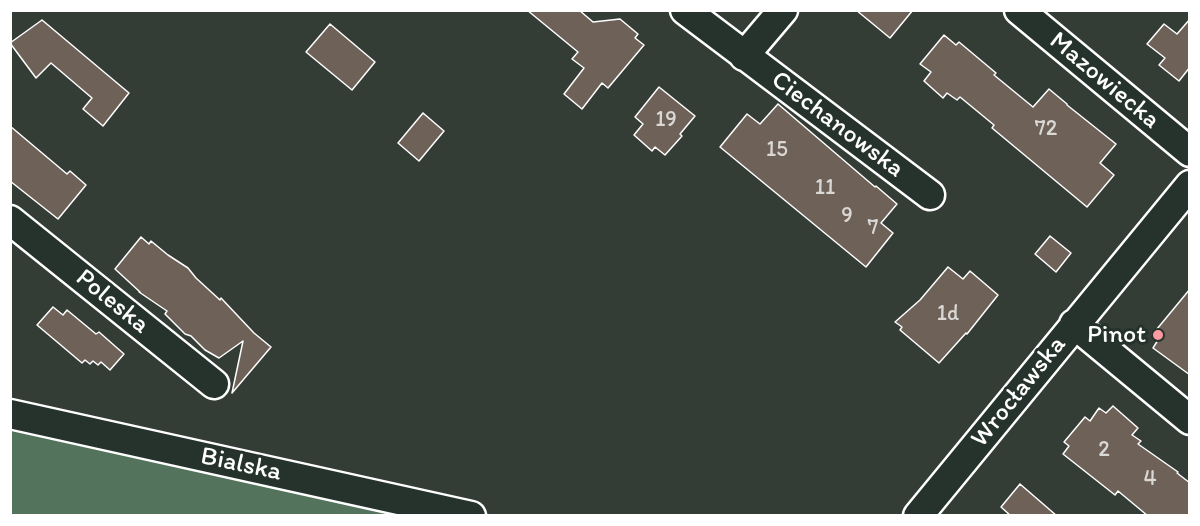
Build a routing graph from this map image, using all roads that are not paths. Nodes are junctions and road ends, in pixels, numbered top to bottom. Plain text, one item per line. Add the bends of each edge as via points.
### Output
1 (685, 10) edge
2 (783, 10) edge
3 (1019, 10) edge
4 (744, 56) junction
5 (1190, 152) edge
6 (1190, 185) edge
7 (930, 195) dead end
8 (10, 220) edge
9 (1074, 324) junction
10 (214, 384) dead end
11 (10, 414) edge
12 (1190, 420) edge
13 (471, 516) edge
14 (918, 516) edge

1 - 4 street, Ciechanowska
2 - 4 street, Ciechanowska
3 - 5 street, Mazowiecka
4 - 7 street, Ciechanowska
6 - 9 street, Wrocławska
8 - 10 street, Poleska
9 - 12 street
9 - 14 street, Wrocławska
11 - 13 street, Bialska

